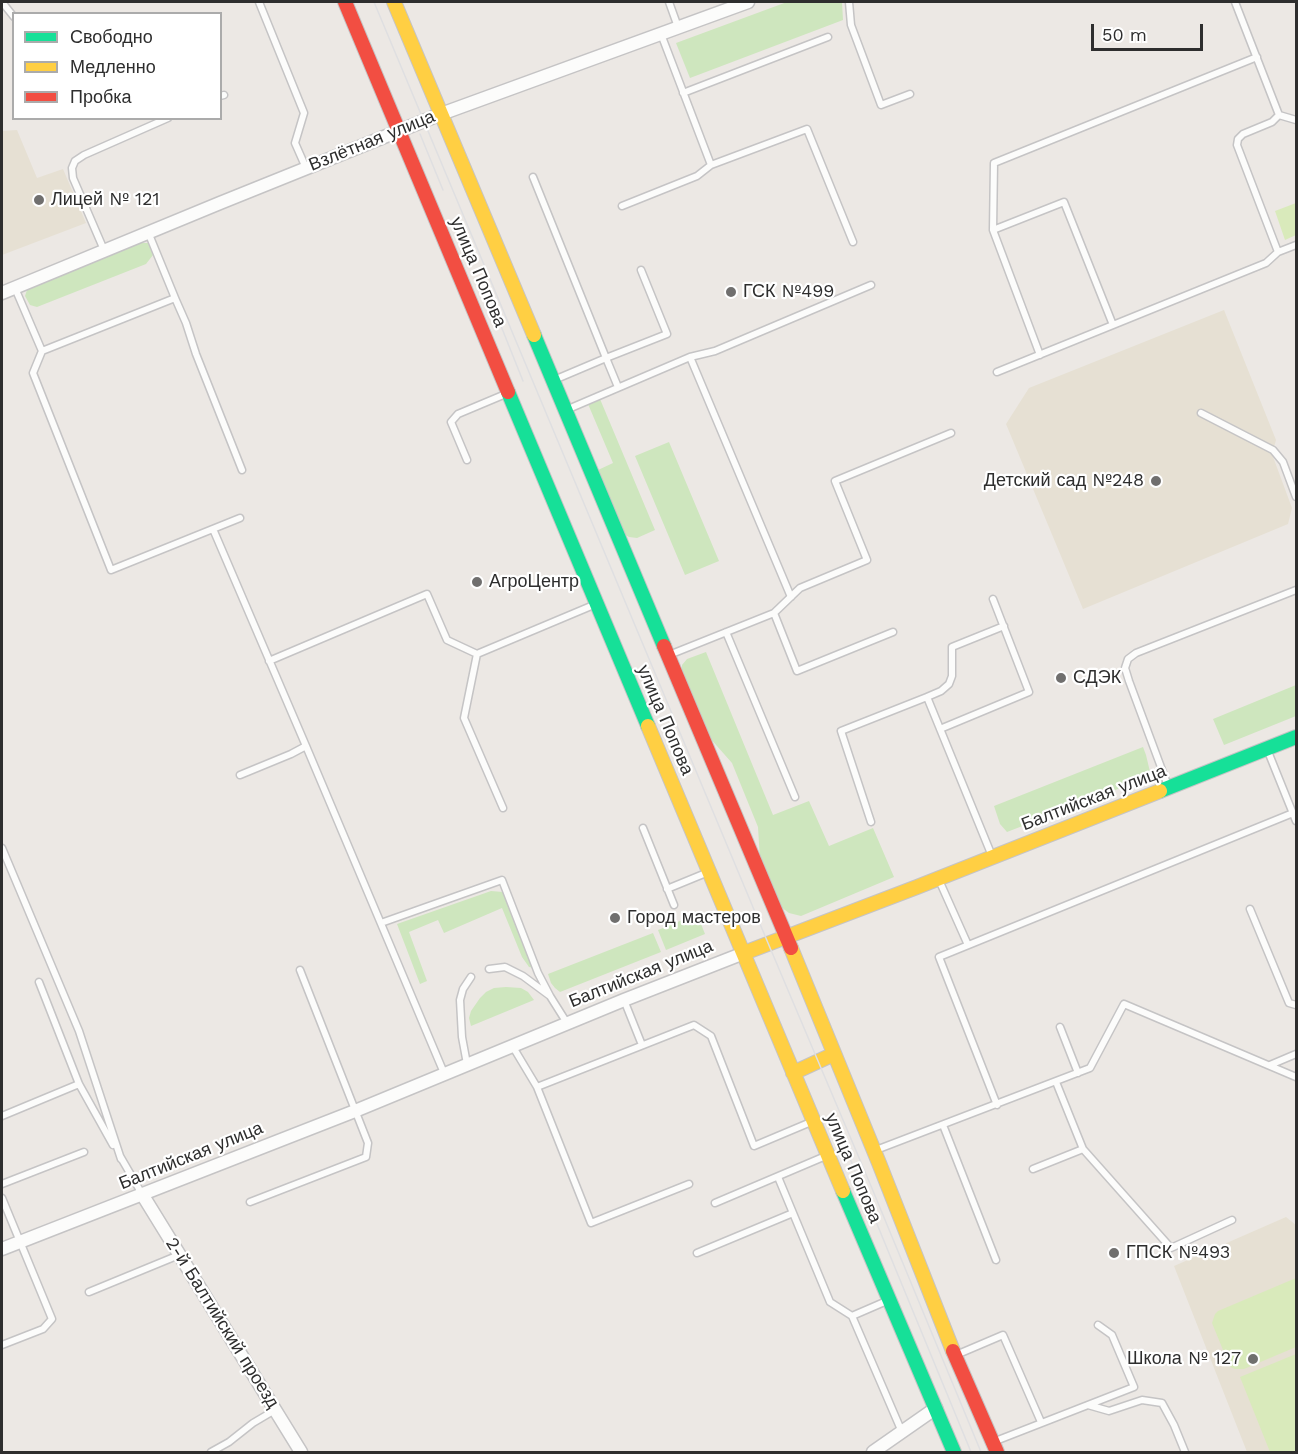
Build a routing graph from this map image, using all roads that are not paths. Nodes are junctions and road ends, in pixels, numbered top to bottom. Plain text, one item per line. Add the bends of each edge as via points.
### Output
1 (2, 2) edge
2 (259, 2) edge
3 (345, 2) edge
4 (394, 2) edge
5 (669, 2) edge
6 (748, 2) edge
7 (849, 2) edge
8 (1235, 2) edge
9 (12, 14) edge
10 (679, 28) junction
11 (660, 34) junction
12 (828, 37) dead end
13 (1257, 57) junction
14 (683, 93) junction
15 (910, 94) dead end
16 (441, 114) junction
17 (1279, 115) junction
18 (163, 120) edge
19 (1296, 120) edge
20 (399, 131) junction
21 (711, 165) junction
22 (306, 168) junction
23 (533, 177) dead end
24 (622, 206) dead end
25 (993, 230) junction
26 (148, 232) junction
27 (853, 242) dead end
28 (1296, 245) edge
29 (104, 250) junction
30 (1278, 252) junction
31 (641, 270) dead end
32 (871, 285) dead end
33 (15, 288) junction
34 (2, 294) edge
35 (175, 298) junction
36 (1113, 325) junction
37 (42, 351) junction
38 (1040, 355) junction
39 (690, 357) junction
40 (606, 358) junction
41 (997, 372) dead end
42 (553, 380) junction
43 (618, 387) junction
44 (509, 392) junction
45 (565, 410) junction
46 (1202, 413) dead end
47 (951, 433) dead end
48 (467, 460) dead end
49 (242, 470) dead end
50 (1296, 497) edge
51 (240, 518) dead end
52 (213, 529) junction
53 (1296, 590) edge
54 (791, 597) junction
55 (993, 599) dead end
56 (597, 604) junction
57 (774, 613) junction
58 (1004, 627) junction
59 (726, 632) junction
60 (893, 632) dead end
61 (477, 654) junction
62 (668, 655) junction
63 (269, 661) junction
64 (927, 697) junction
65 (940, 729) junction
66 (1296, 737) edge
67 (306, 746) junction
68 (1267, 749) junction
69 (240, 775) dead end
70 (1169, 788) junction
71 (795, 797) dead end
72 (503, 808) dead end
73 (1293, 813) junction
74 (1296, 821) edge
75 (872, 822) dead end
76 (643, 828) dead end
77 (2, 848) edge
78 (993, 857) junction
79 (710, 872) junction
80 (939, 878) junction
81 (668, 889) junction
82 (674, 905) dead end
83 (1250, 909) dead end
84 (381, 923) junction
85 (786, 937) junction
86 (968, 945) junction
87 (744, 953) junction
88 (489, 969) dead end
89 (300, 970) dead end
90 (471, 977) dead end
91 (39, 982) dead end
92 (550, 996) junction
93 (624, 1000) junction
94 (1296, 1005) edge
95 (567, 1023) junction
96 (1060, 1027) dead end
97 (512, 1046) junction
98 (642, 1046) junction
99 (834, 1054) junction
100 (1296, 1054) edge
101 (467, 1064) junction
102 (1270, 1065) junction
103 (444, 1073) junction
104 (793, 1073) junction
105 (1078, 1073) junction
106 (1296, 1077) edge
107 (1056, 1082) junction
108 (79, 1084) junction
109 (537, 1087) junction
110 (996, 1105) junction
111 (355, 1111) junction
112 (2, 1116) edge
113 (814, 1121) junction
114 (943, 1125) junction
115 (1083, 1149) junction
116 (874, 1151) junction
117 (84, 1152) dead end
118 (828, 1155) junction
119 (121, 1159) junction
120 (1033, 1169) dead end
121 (778, 1177) junction
122 (2, 1184) edge
123 (689, 1184) dead end
124 (142, 1194) junction
125 (2, 1198) edge
126 (250, 1202) dead end
127 (715, 1203) dead end
128 (793, 1213) junction
129 (1232, 1220) dead end
130 (19, 1242) junction
131 (2, 1249) edge
132 (697, 1253) dead end
133 (179, 1255) junction
134 (996, 1260) dead end
135 (89, 1292) dead end
136 (889, 1300) junction
137 (852, 1316) junction
138 (1098, 1325) dead end
139 (2, 1345) edge
140 (955, 1355) junction
141 (1088, 1404) junction
142 (936, 1407) junction
143 (274, 1410) junction
144 (1041, 1422) junction
145 (902, 1432) junction
146 (994, 1447) edge
147 (211, 1452) edge
148 (301, 1452) edge
149 (873, 1452) edge
150 (954, 1452) edge
151 (1185, 1452) edge

1 - 9 lane
2 - 22 lane via 304,112 295,143
3 - 20 main road, улица Попова
4 - 16 main road, улица Попова
5 - 10 lane
6 - 10 street, Взлётная улица
7 - 15 lane via 849,21 881,105
8 - 13 lane
10 - 11 street, Взлётная улица
11 - 14 lane
11 - 16 street, Взлётная улица
12 - 14 lane
13 - 17 lane
13 - 25 lane via 994,163
14 - 21 lane
16 - 20 street, Взлётная улица
16 - 42 main road, улица Попова
17 - 19 lane
17 - 30 lane via 1243,134 1237,145
18 - 29 lane via 75,161 74,178
20 - 22 street, Взлётная улица
20 - 44 main road, улица Попова
21 - 24 lane via 697,176
21 - 27 lane via 807,129
22 - 26 street, Взлётная улица
23 - 40 lane
25 - 36 lane via 1064,202
25 - 38 lane
26 - 29 street, Взлётная улица
26 - 35 lane
28 - 30 lane
29 - 33 street, Взлётная улица
30 - 36 lane via 1266,263
31 - 40 lane via 667,334
32 - 39 lane via 715,351
33 - 34 street, Взлётная улица
33 - 37 lane
35 - 37 lane
35 - 49 lane
36 - 38 lane
37 - 52 lane via 33,373 111,570
38 - 41 lane
39 - 43 lane
39 - 54 lane
40 - 42 lane
40 - 43 lane
42 - 45 main road, улица Попова
43 - 45 lane
44 - 48 lane via 458,414 451,422
44 - 56 main road, улица Попова
45 - 62 main road, улица Попова
46 - 50 lane via 1273,450
47 - 54 lane via 835,481 867,560 800,588
51 - 52 lane
52 - 63 lane
53 - 70 lane via 1128,659 1125,668
54 - 57 lane
55 - 58 lane
56 - 61 lane
56 - 79 main road, улица Попова
57 - 59 lane
57 - 60 lane via 797,671
58 - 64 lane via 952,647 949,684
58 - 65 lane via 1029,692
59 - 62 lane
59 - 71 lane
61 - 63 lane via 447,640 427,594
61 - 72 lane via 464,718
62 - 85 main road, улица Попова
63 - 67 lane
64 - 65 lane
64 - 75 lane via 841,731
65 - 78 lane
66 - 68 main road, Балтийская улица
67 - 69 lane
67 - 84 lane
68 - 70 main road, Балтийская улица
68 - 73 lane
70 - 78 main road, Балтийская улица
73 - 74 lane
73 - 86 lane
76 - 81 lane
77 - 119 lane via 78,1031
78 - 80 main road, Балтийская улица
79 - 81 lane
79 - 87 main road, улица Попова
80 - 85 main road, Балтийская улица
80 - 86 lane
81 - 82 lane
83 - 94 lane via 1289,1003
84 - 92 lane via 502,880
84 - 103 lane
85 - 87 main road, Балтийская улица
85 - 99 main road, улица Попова
86 - 110 lane via 939,957
87 - 93 street, Балтийская улица
87 - 104 main road, улица Попова
88 - 92 lane via 505,968
89 - 111 lane
90 - 101 lane via 460,1000
91 - 108 lane
92 - 95 lane
93 - 95 street, Балтийская улица
93 - 98 lane
95 - 97 street, Балтийская улица
96 - 105 lane
97 - 101 street, Балтийская улица
97 - 109 lane
98 - 109 lane
98 - 113 lane via 693,1025 711,1035 754,1146
99 - 104 main road
99 - 116 main road, улица Попова
100 - 102 lane
101 - 103 street, Балтийская улица
102 - 105 lane via 1124,1004 1090,1068
102 - 106 lane
103 - 111 street, Балтийская улица
104 - 113 main road, улица Попова
105 - 107 lane
107 - 110 lane
107 - 115 lane
108 - 112 lane
108 - 119 lane
109 - 123 lane via 591,1223
110 - 114 lane
111 - 124 street, Балтийская улица
111 - 126 lane via 368,1143 366,1157
113 - 118 main road, улица Попова
114 - 116 lane
114 - 134 lane
115 - 120 lane
115 - 129 lane via 1171,1248
116 - 140 main road, улица Попова
117 - 122 lane
118 - 121 lane
118 - 136 main road, улица Попова
119 - 124 lane
121 - 127 lane
121 - 128 lane
124 - 130 street, Балтийская улица
124 - 133 street, 2-й Балтийский проезд
125 - 130 lane
128 - 132 lane
128 - 137 lane via 830,1302
130 - 131 street, Балтийская улица
130 - 139 lane via 52,1319 43,1329
133 - 135 lane
133 - 143 street, 2-й Балтийский проезд
136 - 137 lane
136 - 142 main road, улица Попова
137 - 145 lane
138 - 141 lane via 1112,1335 1134,1387
140 - 144 lane via 1003,1335
140 - 146 main road, улица Попова
141 - 144 lane
141 - 151 lane via 1110,1411 1142,1400 1162,1403
142 - 145 street
142 - 150 main road, улица Попова
143 - 147 lane
143 - 148 street, 2-й Балтийский проезд
144 - 146 lane
145 - 149 street

